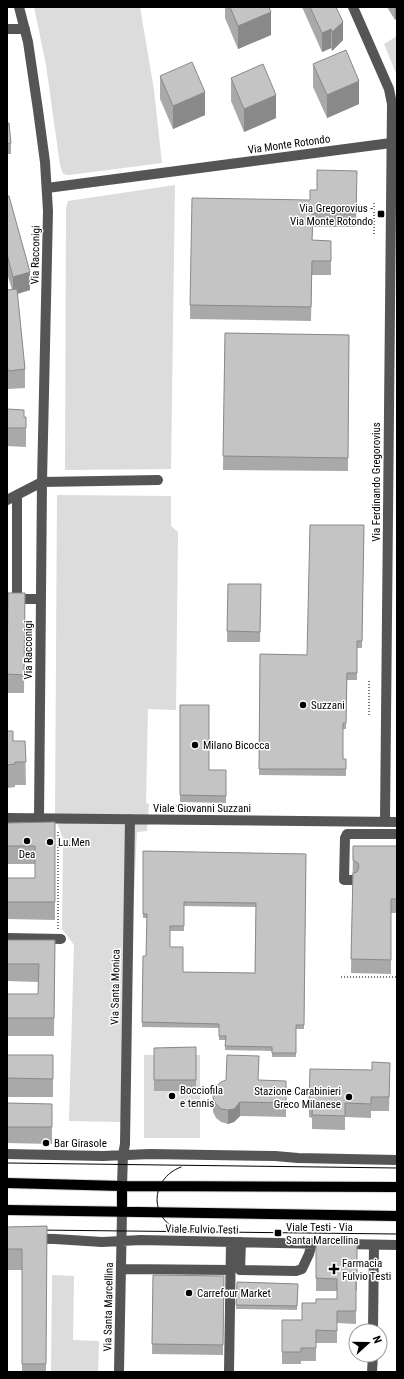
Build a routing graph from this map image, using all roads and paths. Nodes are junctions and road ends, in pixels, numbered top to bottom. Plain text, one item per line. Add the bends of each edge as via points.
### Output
1 (19, 7) edge
2 (353, 7) edge
3 (7, 29) edge
4 (25, 29) junction
5 (391, 143) junction
6 (47, 188) junction
7 (374, 202) dead end
8 (374, 234) dead end
9 (158, 480) dead end
10 (42, 482) junction
11 (17, 495) junction
12 (7, 500) edge
13 (12, 589) edge
14 (40, 598) junction
15 (369, 680) dead end
16 (369, 715) dead end
17 (167, 806) dead end
18 (197, 806) dead end
19 (7, 818) edge
20 (39, 819) junction
21 (130, 820) junction
22 (386, 822) junction
23 (397, 822) edge
24 (58, 832) dead end
25 (397, 834) edge
26 (353, 880) edge
27 (60, 935) joint
28 (7, 938) edge
29 (341, 977) dead end
30 (397, 977) edge
31 (7, 1154) edge
32 (123, 1155) junction
33 (397, 1160) edge
34 (7, 1183) edge
35 (122, 1186) junction
36 (397, 1187) edge
37 (7, 1210) edge
38 (122, 1212) junction
39 (397, 1216) edge
40 (7, 1238) edge
41 (122, 1242) junction
42 (236, 1242) junction
43 (312, 1243) junction
44 (374, 1245) junction
45 (397, 1245) edge
46 (121, 1269) junction
47 (230, 1270) junction
48 (373, 1323) edge
49 (119, 1372) edge
50 (229, 1372) edge

1 - 4 street, Via Racconigi
2 - 5 street via 390,92
3 - 4 street
4 - 6 street, Via Racconigi
5 - 6 street, Via Monte Rotondo
5 - 22 street, Via Ferdinando Gregorovius
6 - 10 street, Via Racconigi
7 - 8 path
9 - 10 street
10 - 11 street
10 - 14 street, Via Racconigi
11 - 12 street
11 - 13 street
13 - 14 street via 17,599
14 - 20 street, Via Racconigi
15 - 16 path
17 - 18 path
19 - 20 street, Viale Giovanni Suzzani
20 - 21 street, Viale Giovanni Suzzani
21 - 22 street, Viale Giovanni Suzzani
21 - 32 street, Via Santa Monica
22 - 23 street, Viale Giovanni Suzzani
24 - 27 path
25 - 26 street via 347,834 344,880
27 - 28 street
29 - 30 path
31 - 32 street
32 - 33 street via 267,1155
32 - 35 street, Via Santa Monica
34 - 35 main road
35 - 36 main road
35 - 38 main road
37 - 38 main road, Viale Fulvio Testi
38 - 39 main road, Viale Fulvio Testi
38 - 41 street, Via Santa Marcellina
40 - 41 street, Viale Fulvio Testi
41 - 42 street, Viale Fulvio Testi
41 - 46 street, Via Santa Marcellina
42 - 43 street, Viale Fulvio Testi
42 - 43 street via 240,1270 296,1271 302,1269
42 - 47 street
43 - 44 street, Viale Fulvio Testi
44 - 45 street, Viale Fulvio Testi
44 - 48 street
46 - 47 street
46 - 49 street, Via Santa Marcellina
47 - 50 street

